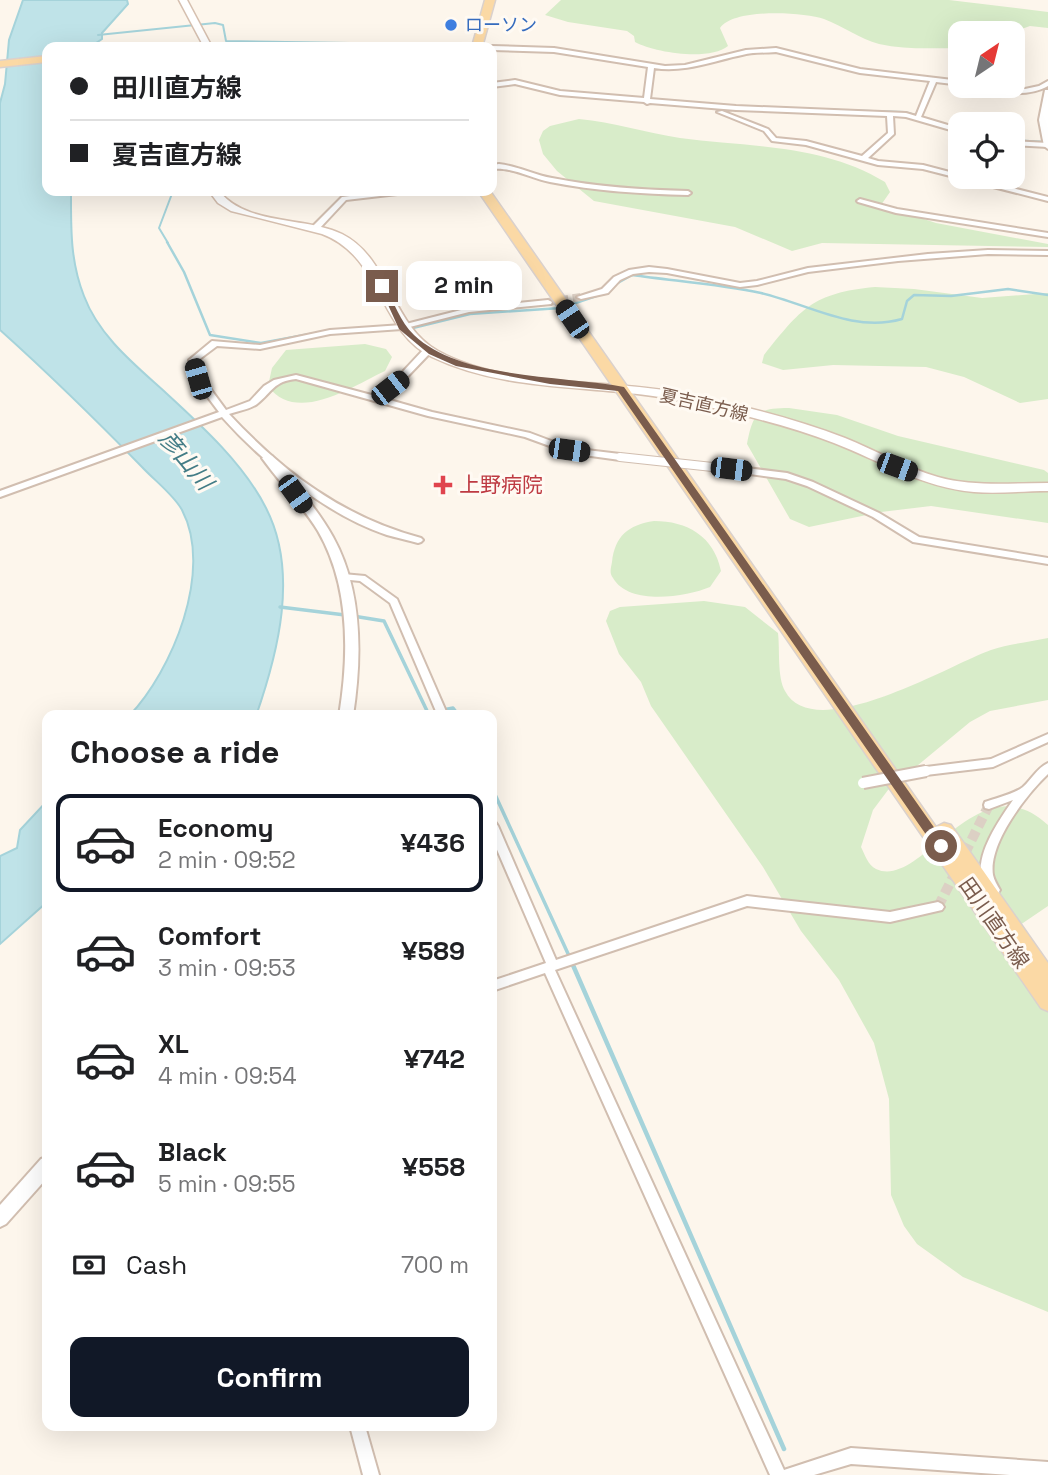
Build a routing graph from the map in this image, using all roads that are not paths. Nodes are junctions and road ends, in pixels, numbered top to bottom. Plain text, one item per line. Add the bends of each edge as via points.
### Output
1 (183, 0) edge
2 (490, 0) edge
3 (496, 0) edge
4 (202, 42) edge
5 (478, 42) edge
6 (485, 42) edge
7 (497, 48) edge
8 (42, 60) edge
9 (0, 64) edge
10 (651, 66) junction
11 (934, 79) junction
12 (948, 81) edge
13 (1048, 83) edge
14 (497, 84) edge
15 (1026, 92) edge
16 (1048, 92) edge
17 (647, 100) junction
18 (636, 101) junction
19 (890, 114) junction
20 (906, 115) junction
21 (918, 118) junction
22 (948, 128) edge
23 (948, 129) edge
24 (1025, 144) edge
25 (1048, 145) edge
26 (863, 159) junction
27 (497, 166) edge
28 (948, 172) edge
29 (1014, 189) edge
30 (688, 193) dead end
31 (217, 196) edge
32 (362, 196) edge
33 (488, 196) edge
34 (496, 196) edge
35 (1048, 199) edge
36 (860, 201) dead end
37 (316, 227) junction
38 (1048, 235) edge
39 (1048, 254) edge
40 (581, 297) tunnel mouth
41 (548, 302) tunnel mouth
42 (402, 327) junction
43 (428, 350) junction
44 (627, 389) junction
45 (382, 398) junction
46 (226, 414) junction
47 (268, 458) junction
48 (1048, 487) edge
49 (0, 494) edge
50 (418, 540) dead end
51 (1048, 561) edge
52 (343, 577) junction
53 (347, 710) edge
54 (440, 710) edge
55 (1048, 738) edge
56 (1048, 767) edge
57 (863, 783) dead end
58 (1023, 792) junction
59 (989, 805) tunnel mouth
60 (497, 838) edge
61 (938, 906) dead end
62 (1010, 923) junction
63 (550, 966) junction
64 (1048, 979) edge
65 (497, 983) edge
66 (1048, 1002) edge
67 (42, 1171) edge
68 (0, 1219) edge
69 (358, 1431) edge
70 (1048, 1470) edge
71 (371, 1475) edge
72 (778, 1475) edge
73 (789, 1475) edge

1 - 4 main road
2 - 5 main road
3 - 6 main road
7 - 10 street via 554,50
8 - 9 main road
10 - 11 street via 685,67 776,50 860,71
10 - 17 street
11 - 12 street
11 - 21 street
13 - 15 street
14 - 18 street via 515,82 560,93
16 - 25 street via 1043,120
17 - 18 street
17 - 19 street
18 - 26 street via 728,113 766,130 774,140 806,143
19 - 20 street
19 - 26 street via 891,134
20 - 21 street
20 - 23 street
21 - 22 street
24 - 25 street
26 - 28 street
27 - 30 street via 550,180
29 - 35 street
31 - 37 main road, 夏吉直方線 via 249,215
32 - 37 street via 344,198
33 - 44 main road, 田川直方線
34 - 44 main road, 田川直方線
36 - 38 street
37 - 42 main road, 夏吉直方線 via 362,253
39 - 40 street via 963,253 878,261 800,271 740,285 632,271 613,278 605,291
41 - 42 street via 469,310
42 - 43 main road, 夏吉直方線
42 - 46 street via 330,332 260,346 215,343 193,360 198,379
43 - 44 main road, 夏吉直方線 via 482,370
43 - 45 street
44 - 48 main road, 夏吉直方線 via 682,397 802,429 933,480 973,488
44 - 62 main road, 田川直方線
44 - 66 main road, 田川直方線
45 - 46 street via 284,377 253,403
45 - 51 street, bridge via 569,450 787,476 876,515 916,540
46 - 47 street
46 - 49 street
47 - 50 street via 348,516 384,533
47 - 52 street via 327,538
52 - 53 street via 351,665
52 - 54 street via 362,578 394,601
55 - 57 street, bridge via 993,763
56 - 58 street
58 - 59 street
58 - 62 street via 990,852 987,874
60 - 63 street
61 - 63 street via 890,917 747,901
62 - 64 main road, 田川直方線
63 - 65 street
63 - 72 street
67 - 68 street
69 - 71 street
70 - 73 street via 851,1456

